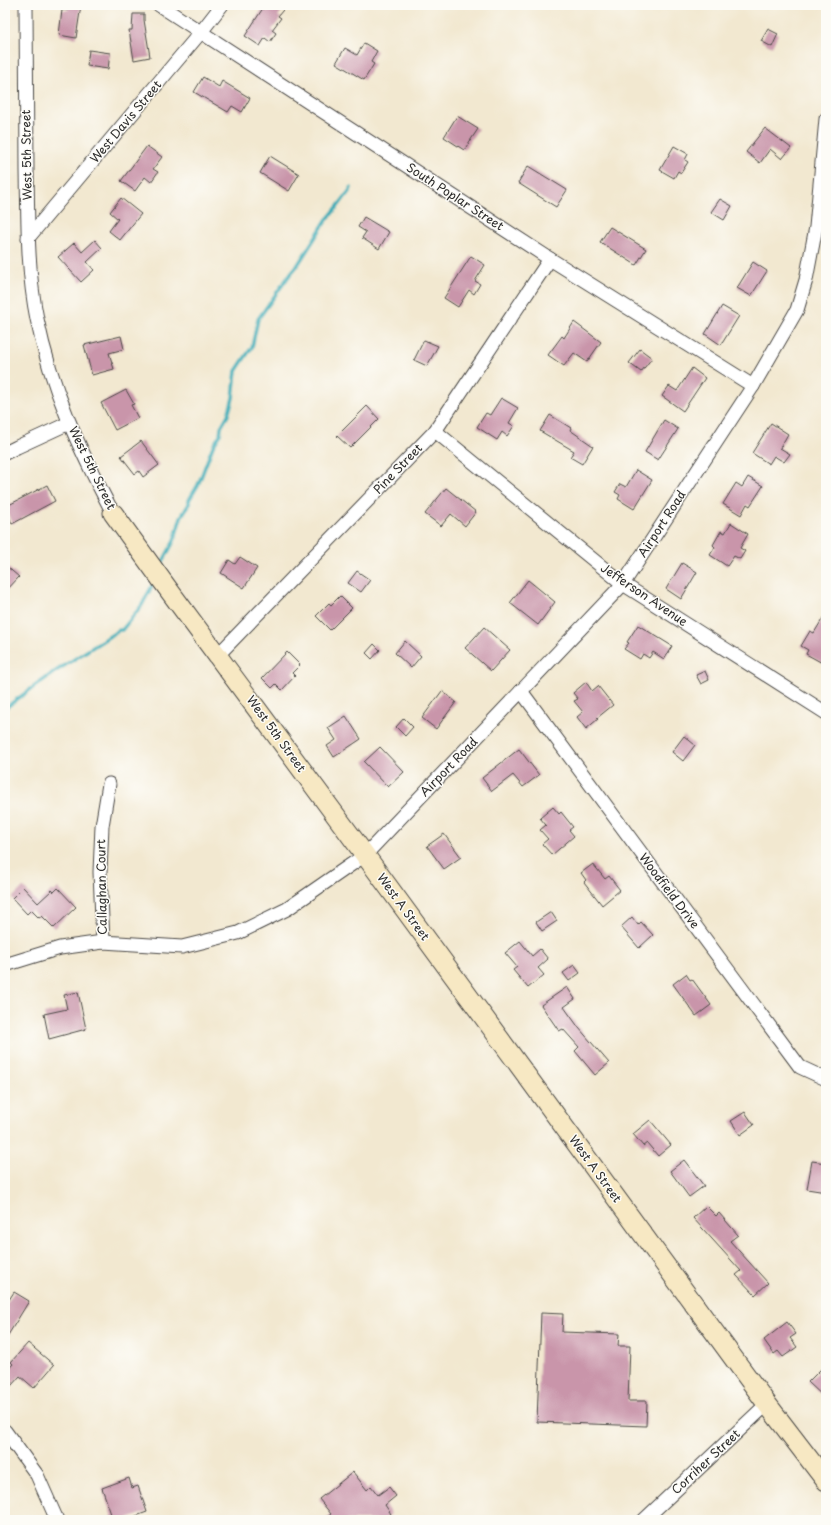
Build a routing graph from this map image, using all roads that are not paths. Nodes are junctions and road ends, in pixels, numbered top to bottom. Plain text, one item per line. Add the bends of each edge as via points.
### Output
1 (26, 5) edge
2 (159, 5) edge
3 (222, 5) edge
4 (201, 32) junction
5 (826, 119) edge
6 (825, 149) edge
7 (28, 238) junction
8 (550, 259) junction
9 (753, 386) junction
10 (69, 423) junction
11 (435, 431) junction
12 (5, 453) edge
13 (113, 512) joint
14 (623, 584) junction
15 (218, 655) junction
16 (521, 691) junction
17 (826, 713) edge
18 (109, 784) dead end
19 (365, 855) junction
20 (103, 942) junction
21 (5, 965) edge
22 (826, 1079) edge
23 (767, 1404) junction
24 (5, 1431) edge
25 (826, 1481) edge
26 (57, 1520) edge
27 (644, 1520) edge

1 - 7 street, West 5th Street
2 - 4 street, South Poplar Street
3 - 4 street, West Davis Street
4 - 7 street, West Davis Street
4 - 8 street, South Poplar Street
5 - 6 street, Airport Road
6 - 9 street, Airport Road via 816,228 797,310
7 - 10 street, West 5th Street via 30,278 37,319 48,363
8 - 9 street, South Poplar Street
8 - 11 street, Pine Street
9 - 14 street, Airport Road
10 - 12 street
10 - 13 street, West 5th Street via 89,468
11 - 14 street, Jefferson Avenue
11 - 15 street, Pine Street
13 - 15 street, West 5th Street
14 - 16 street, Airport Road
14 - 17 street, Jefferson Avenue
15 - 19 street, West 5th Street
16 - 19 street, Airport Road
16 - 22 street, Woodfield Drive via 800,1067
18 - 20 street, Callaghan Court via 102,826 100,872
19 - 20 street, Airport Road via 286,909 238,933 182,947
19 - 23 street, West A Street
20 - 21 street, Airport Road via 60,948
23 - 25 street, West A Street
23 - 27 street, Corriher Street
24 - 26 street via 37,1475

